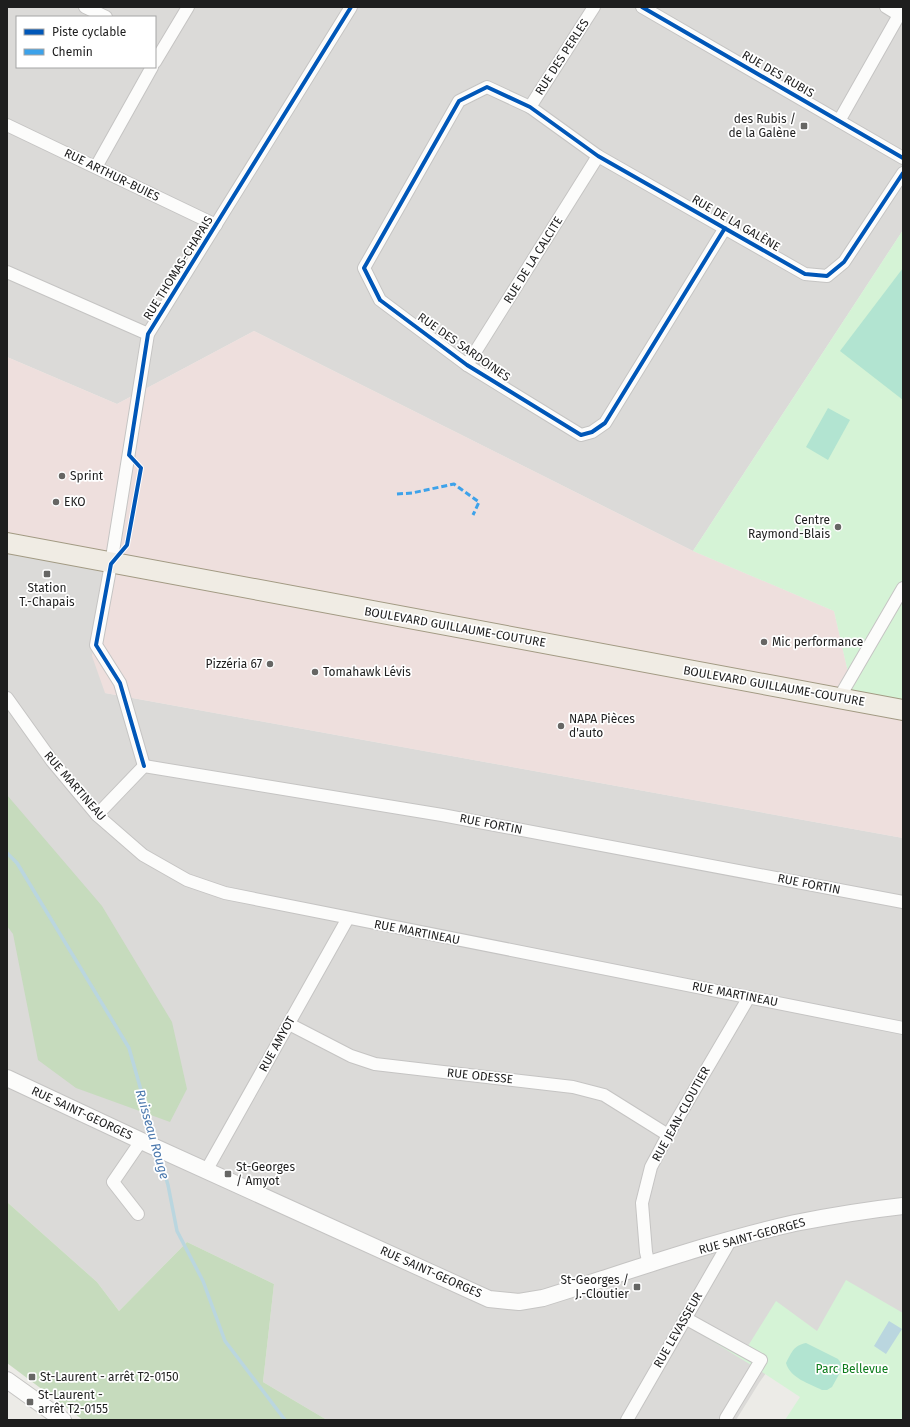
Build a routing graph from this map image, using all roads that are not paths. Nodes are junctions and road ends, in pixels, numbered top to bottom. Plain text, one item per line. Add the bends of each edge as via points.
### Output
1 (84, 7) edge
2 (188, 7) edge
3 (351, 7) edge
4 (594, 7) edge
5 (642, 7) edge
6 (886, 7) edge
7 (901, 12) edge
8 (104, 16) edge
9 (160, 43) edge
10 (156, 58) edge
11 (151, 68) edge
12 (530, 107) junction
13 (839, 121) junction
14 (7, 125) edge
15 (598, 156) junction
16 (903, 158) edge
17 (96, 167) junction
18 (903, 173) edge
19 (216, 225) junction
20 (725, 228) junction
21 (7, 272) edge
22 (148, 334) junction
23 (468, 365) junction
24 (7, 543) edge
25 (111, 564) junction
26 (903, 588) edge
27 (7, 698) edge
28 (839, 698) junction
29 (903, 710) edge
30 (144, 766) junction
31 (97, 815) junction
32 (903, 902) edge
33 (348, 918) junction
34 (749, 997) junction
35 (289, 1024) junction
36 (903, 1028) edge
37 (7, 1078) edge
38 (668, 1134) junction
39 (141, 1141) junction
40 (206, 1170) junction
41 (903, 1206) edge
42 (138, 1214) dead end
43 (730, 1241) junction
44 (649, 1265) junction
45 (685, 1318) junction
46 (7, 1380) edge
47 (726, 1418) dead end
48 (63, 1420) edge
49 (627, 1420) edge

1 - 8 street
2 - 9 street
3 - 19 street, RUE THOMAS-CHAPAIS
4 - 12 street, RUE DES PERLES
5 - 13 street, RUE DES RUBIS
6 - 7 street
7 - 13 street
9 - 10 street
11 - 17 street
12 - 15 street, RUE DE LA GALÈNE
12 - 23 street, RUE DES SARDOINES via 487,87 459,100 364,268 380,300
13 - 16 street, RUE DES RUBIS
14 - 17 street, RUE ARTHUR-BUIES
15 - 20 street, RUE DE LA GALÈNE
15 - 23 street, RUE DE LA CALCITE
17 - 19 street, RUE ARTHUR-BUIES
18 - 20 street, RUE DE LA GALÈNE via 844,262 827,276 805,274
19 - 22 street, RUE THOMAS-CHAPAIS
20 - 23 street, RUE DES SARDOINES via 605,423 592,432 581,435
21 - 22 street
22 - 25 street, RUE THOMAS-CHAPAIS
24 - 25 main road, BOULEVARD GUILLAUME-COUTURE
25 - 28 main road, BOULEVARD GUILLAUME-COUTURE
25 - 30 street, RUE THOMAS-CHAPAIS via 96,645 120,683
26 - 28 street
27 - 31 street, RUE MARTINEAU via 52,761
28 - 29 main road, BOULEVARD GUILLAUME-COUTURE
30 - 31 street
30 - 32 street, RUE FORTIN via 442,815
31 - 33 street, RUE MARTINEAU via 143,855 187,880 225,893
33 - 34 street, RUE MARTINEAU
33 - 35 street, RUE AMYOT
34 - 36 street, RUE MARTINEAU
34 - 38 street, RUE JEAN-CLOUTIER
35 - 38 street, RUE ODESSE via 351,1056 375,1064 573,1087 604,1095
35 - 40 street, RUE AMYOT
37 - 39 street, RUE SAINT-GEORGES
38 - 44 street, RUE JEAN-CLOUTIER via 651,1168 642,1203
39 - 40 street, RUE SAINT-GEORGES
39 - 42 street via 113,1182
40 - 44 street, RUE SAINT-GEORGES via 489,1299 519,1302 543,1298
41 - 43 street, RUE SAINT-GEORGES via 801,1222
43 - 44 street, RUE SAINT-GEORGES
43 - 45 street, RUE LEVASSEUR
45 - 47 street via 761,1360
45 - 49 street, RUE LEVASSEUR
46 - 48 street

